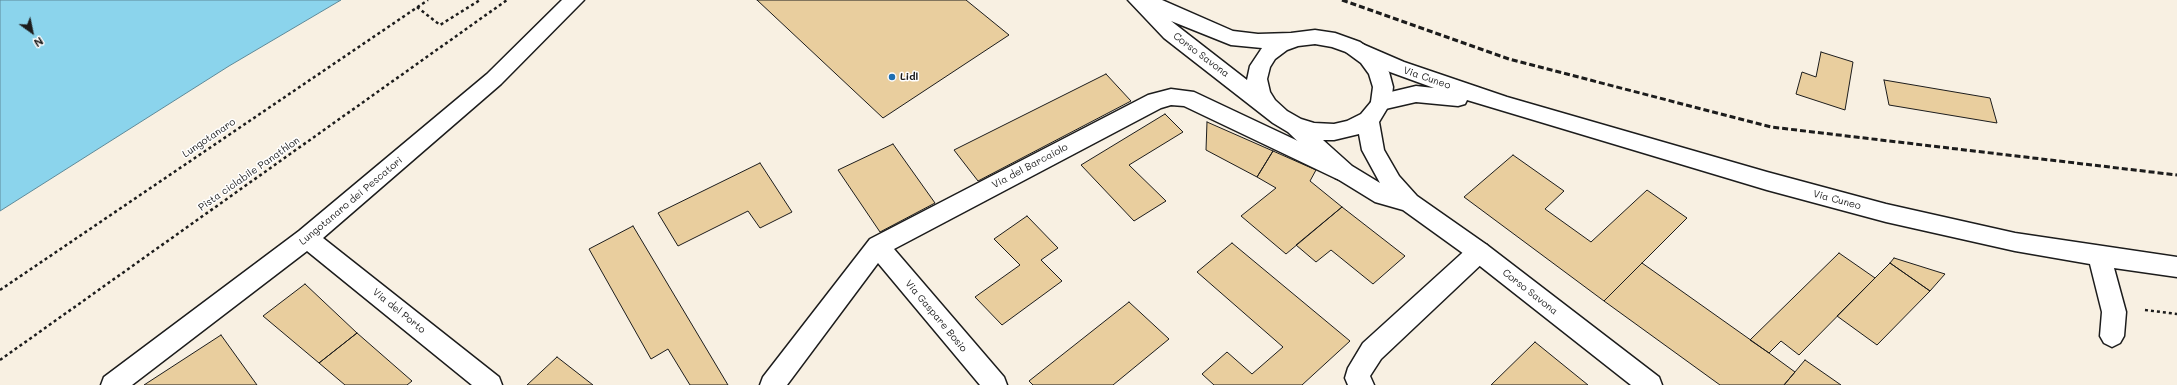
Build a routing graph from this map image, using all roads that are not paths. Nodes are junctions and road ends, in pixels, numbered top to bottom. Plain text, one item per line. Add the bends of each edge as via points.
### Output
1 (574, 0) edge
2 (1138, 0) edge
3 (1145, 0) edge
4 (1296, 40) junction
5 (1353, 47) junction
6 (1381, 102) junction
7 (1503, 104) junction
8 (1268, 106) junction
9 (1368, 120) junction
10 (1295, 126) junction
11 (1344, 172) junction
12 (1409, 202) junction
13 (308, 238) junction
14 (878, 246) junction
15 (1479, 252) junction
16 (2099, 256) junction
17 (2177, 267) edge
18 (2112, 336) dead end
19 (113, 385) edge
20 (490, 385) edge
21 (772, 385) edge
22 (995, 385) edge
23 (1362, 385) edge
24 (1650, 385) edge

1 - 13 street, Lungotanaro dei Pescatori via 494,79
2 - 8 street, Corso Savona via 1170,33
3 - 4 street, Corso Savona via 1184,20 1231,38 1258,41
4 - 5 street, Corso Savona via 1335,40
4 - 8 street, Corso Savona via 1268,54 1260,66 1258,86
5 - 6 street, Corso Savona via 1368,58 1379,72 1383,87
5 - 7 street, Via Cuneo via 1397,67
6 - 7 street, Via Cuneo via 1416,94
6 - 9 street, Corso Savona
7 - 16 street, Via Cuneo via 1886,214 2015,242
8 - 10 street, Corso Savona
9 - 10 street, Corso Savona via 1352,128 1334,132 1314,131
9 - 12 street, Corso Savona via 1373,150 1380,164 1391,182
10 - 11 street, Corso Savona
11 - 12 street, Corso Savona via 1383,196
11 - 14 street, Via del Barcaiolo via 1187,98 1171,97 1155,101
12 - 15 street, Corso Savona
13 - 19 street, Lungotanaro dei Pescatori
13 - 20 street, Via del Porto
14 - 21 street, Via del Barcaiolo
14 - 22 street, Via Gaspare Bosio
15 - 23 street via 1372,351 1360,368 1358,378
15 - 24 street, Corso Savona
16 - 17 street, Via Cuneo
16 - 18 street via 2114,312

